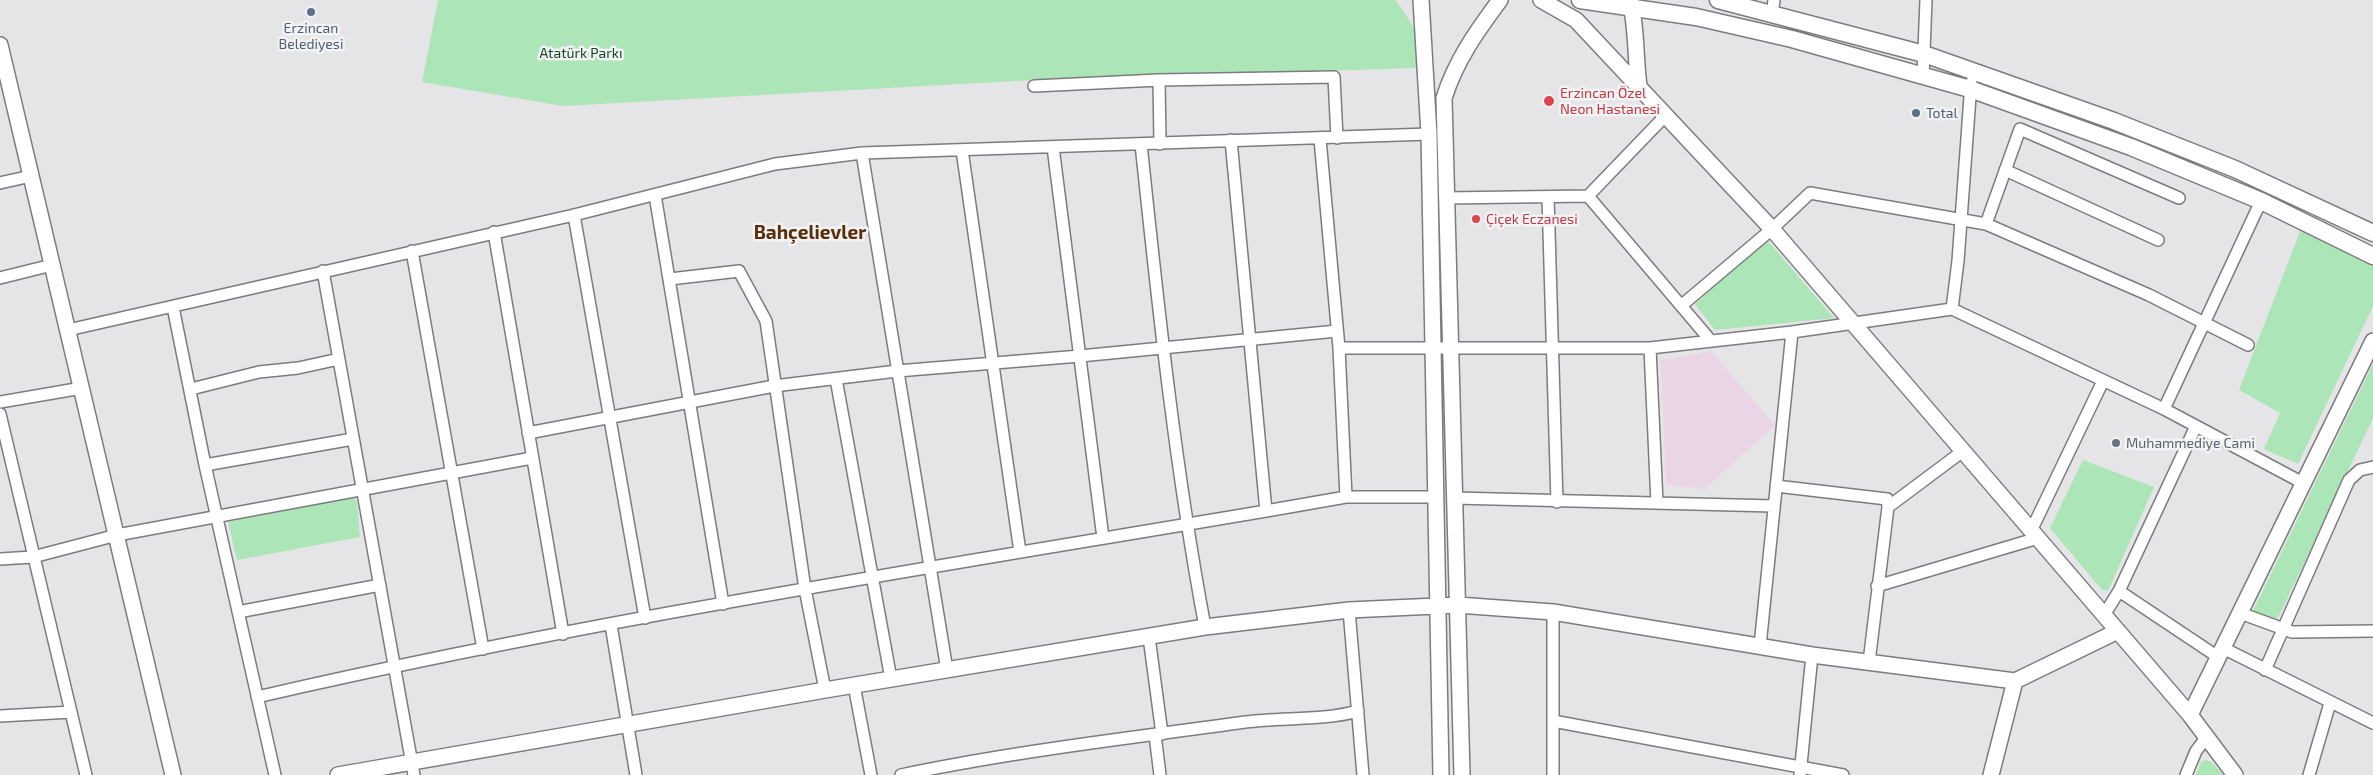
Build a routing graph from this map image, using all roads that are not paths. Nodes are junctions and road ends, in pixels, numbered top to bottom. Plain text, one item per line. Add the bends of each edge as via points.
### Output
1 (1422, 0) edge
2 (1500, 0) edge
3 (1541, 0) edge
4 (1580, 0) edge
5 (1718, 0) edge
6 (1926, 0) edge
7 (1631, 3) edge
8 (1773, 7) edge
9 (0, 44) edge
10 (1924, 54) junction
11 (1972, 71) junction
12 (1923, 76) junction
13 (1159, 80) junction
14 (1034, 86) dead end
15 (1639, 86) junction
16 (1970, 89) junction
17 (1666, 115) junction
18 (1429, 134) junction
19 (1320, 138) junction
20 (1337, 138) junction
21 (1231, 140) junction
22 (1142, 144) junction
23 (1160, 144) junction
24 (1053, 148) junction
25 (962, 150) junction
26 (862, 153) junction
27 (2005, 170) junction
28 (31, 176) junction
29 (0, 183) edge
30 (655, 194) junction
31 (1588, 196) junction
32 (1548, 197) junction
33 (1446, 198) junction
34 (2179, 198) dead end
35 (2261, 201) junction
36 (574, 214) junction
37 (1961, 219) junction
38 (1986, 224) junction
39 (1772, 230) junction
40 (494, 232) junction
41 (2373, 233) edge
42 (2158, 240) dead end
43 (412, 251) junction
44 (2373, 256) edge
45 (52, 265) junction
46 (323, 271) junction
47 (0, 278) edge
48 (670, 279) junction
49 (1682, 305) junction
50 (173, 307) junction
51 (1952, 309) junction
52 (1856, 324) junction
53 (2204, 324) junction
54 (68, 330) junction
55 (1337, 331) junction
56 (1792, 332) junction
57 (1249, 340) junction
58 (1711, 341) junction
59 (2373, 341) edge
60 (2248, 345) dead end
61 (1162, 348) junction
62 (1339, 348) junction
63 (1650, 348) junction
64 (1432, 349) junction
65 (1553, 349) junction
66 (1449, 350) junction
67 (1080, 356) junction
68 (339, 359) junction
69 (992, 362) junction
70 (897, 371) junction
71 (836, 379) junction
72 (2103, 381) junction
73 (774, 386) junction
74 (82, 388) junction
75 (191, 389) junction
76 (0, 402) edge
77 (690, 403) junction
78 (2164, 409) junction
79 (0, 414) edge
80 (611, 419) junction
81 (2196, 426) junction
82 (528, 432) junction
83 (353, 439) junction
84 (1963, 451) junction
85 (532, 458) junction
86 (205, 465) junction
87 (2373, 467) edge
88 (454, 474) junction
89 (2303, 483) junction
90 (1776, 486) junction
91 (362, 488) junction
92 (1346, 497) junction
93 (1437, 497) junction
94 (1454, 498) junction
95 (1557, 502) junction
96 (1657, 503) junction
97 (1774, 506) junction
98 (1888, 507) junction
99 (1266, 511) junction
100 (216, 516) junction
101 (1186, 524) junction
102 (2035, 534) junction
103 (117, 535) junction
104 (1103, 538) junction
105 (1020, 552) junction
106 (33, 557) junction
107 (0, 559) edge
108 (932, 567) junction
109 (871, 578) junction
110 (380, 585) junction
111 (1878, 586) junction
112 (805, 589) junction
113 (2119, 591) junction
114 (723, 604) junction
115 (1438, 605) junction
116 (1458, 605) junction
117 (1348, 610) junction
118 (238, 612) junction
119 (1552, 612) junction
120 (2240, 613) junction
121 (2104, 615) junction
122 (645, 618) junction
123 (611, 625) junction
124 (1205, 627) junction
125 (2282, 630) junction
126 (2118, 631) junction
127 (2373, 631) edge
128 (563, 634) junction
129 (1149, 636) junction
130 (1760, 646) junction
131 (483, 649) junction
132 (2221, 652) junction
133 (1812, 655) junction
134 (1869, 662) junction
135 (395, 665) junction
136 (947, 670) junction
137 (2265, 670) junction
138 (890, 679) junction
139 (2015, 681) junction
140 (854, 685) junction
141 (825, 690) junction
142 (258, 697) junction
143 (2330, 703) junction
144 (1358, 711) junction
145 (71, 712) junction
146 (2190, 715) junction
147 (0, 716) edge
148 (1553, 721) junction
149 (2373, 723) edge
150 (627, 726) junction
151 (1158, 734) junction
152 (2206, 738) junction
153 (413, 769) edge
154 (942, 771) edge
155 (1801, 771) edge
156 (86, 775) edge
157 (173, 775) edge
158 (275, 775) edge
159 (338, 775) edge
160 (636, 775) edge
161 (871, 775) edge
162 (901, 775) edge
163 (1160, 775) edge
164 (1363, 775) edge
165 (1441, 775) edge
166 (1462, 775) edge
167 (1553, 775) edge
168 (1843, 775) edge
169 (1991, 775) edge
170 (2186, 775) edge
171 (2235, 775) edge
172 (2309, 775) edge

1 - 18 street
2 - 33 street via 1469,42 1452,73 1444,98
3 - 15 street via 1576,20
4 - 7 main road
5 - 8 main road
6 - 10 street
7 - 12 main road via 1792,39
7 - 15 street
8 - 10 main road
9 - 28 street
10 - 11 main road
10 - 12 street
11 - 16 street
11 - 41 main road via 2114,121 2235,169
12 - 16 main road
13 - 14 street
13 - 20 street via 1334,77
13 - 23 street
15 - 17 street
16 - 35 main road via 2131,147
16 - 37 street
17 - 31 street
17 - 39 street
18 - 20 street
18 - 64 street
19 - 20 street
19 - 21 street
19 - 55 street
21 - 23 street
21 - 57 street
22 - 23 street
22 - 24 street
22 - 61 street
24 - 25 street
24 - 67 street
25 - 26 street
25 - 69 street
26 - 30 street via 775,164
26 - 70 street
27 - 34 street via 2020,128
27 - 38 street
27 - 42 street
28 - 29 street
28 - 45 street
30 - 36 street
30 - 48 street
31 - 32 street
31 - 49 street
32 - 33 street
32 - 65 street
33 - 66 street
35 - 44 main road
35 - 53 street
36 - 40 street
36 - 80 street
37 - 38 street
37 - 39 street via 1810,193
37 - 51 street
38 - 53 street via 2148,295
39 - 49 street
39 - 52 street
40 - 43 street
40 - 82 street
43 - 46 street
43 - 88 street
45 - 47 street
45 - 54 street
46 - 50 street
46 - 68 street
48 - 73 street via 740,271 766,321
48 - 77 street
49 - 58 street
50 - 54 street
50 - 75 street
51 - 52 street
51 - 72 street
52 - 56 street
52 - 84 street
53 - 60 street
53 - 78 street
54 - 74 street
55 - 57 street
55 - 62 street
56 - 58 street
56 - 90 street
57 - 61 street
57 - 99 street
58 - 63 street
59 - 89 street
61 - 67 street
61 - 101 street
62 - 64 street
62 - 92 street
63 - 65 street
63 - 96 street
64 - 66 street
64 - 93 street
65 - 66 street
65 - 95 street
66 - 94 street
67 - 69 street
67 - 104 street
68 - 75 street via 259,372
68 - 83 street
69 - 70 street
69 - 105 street
70 - 71 street
70 - 108 street
71 - 73 street
71 - 109 street
72 - 78 street
72 - 102 street
73 - 77 street
73 - 112 street
74 - 76 street
74 - 103 street
75 - 86 street
77 - 80 street
77 - 114 street
78 - 81 street
79 - 106 street
80 - 82 street
80 - 122 street
81 - 89 street
81 - 113 street
82 - 85 street
83 - 86 street
83 - 91 street
84 - 98 street
84 - 102 street
85 - 88 street
85 - 128 street
86 - 100 street
87 - 125 street via 2360,470 2350,480
88 - 91 street
88 - 131 street
89 - 120 street
90 - 97 street
90 - 98 street via 1887,500
91 - 100 street
91 - 110 street
92 - 93 street
92 - 99 street
93 - 115 street
94 - 95 street
94 - 116 street
95 - 96 street
96 - 97 street
97 - 130 street
98 - 111 street
99 - 101 street
100 - 103 street
100 - 118 street
101 - 104 street
101 - 124 street
102 - 111 street
102 - 121 street
103 - 106 street
103 - 157 street
104 - 105 street
105 - 108 street
106 - 107 street
106 - 145 street
108 - 109 street
108 - 136 street
109 - 112 street
109 - 138 street
110 - 118 street
110 - 135 street
111 - 134 street
112 - 114 street
112 - 141 street
113 - 121 street
113 - 132 street
114 - 122 street
115 - 116 street
115 - 117 street
115 - 165 street
116 - 119 street
116 - 166 street
117 - 124 street
117 - 144 street
118 - 142 street
119 - 130 street
119 - 148 street
120 - 125 street
120 - 132 street
121 - 126 street
122 - 123 street
123 - 128 street
123 - 150 street
124 - 129 street
125 - 127 street via 2300,633
125 - 137 street
126 - 139 street
126 - 146 street
128 - 131 street
129 - 136 street
129 - 151 street
130 - 133 street
131 - 135 street
132 - 137 street
132 - 146 street
133 - 134 street
133 - 155 street
134 - 139 street
135 - 142 street
135 - 153 street
136 - 138 street
137 - 143 street
138 - 140 street
139 - 169 street
140 - 141 street
140 - 161 street
141 - 150 street
142 - 158 street
143 - 149 street
143 - 172 street
144 - 151 street
144 - 164 street
145 - 147 street
145 - 156 street
146 - 152 street
148 - 155 street
148 - 167 street
150 - 153 street
150 - 160 street
151 - 154 street
151 - 163 street
152 - 170 street via 2196,751
152 - 171 street
153 - 159 street
154 - 162 street
155 - 168 street

